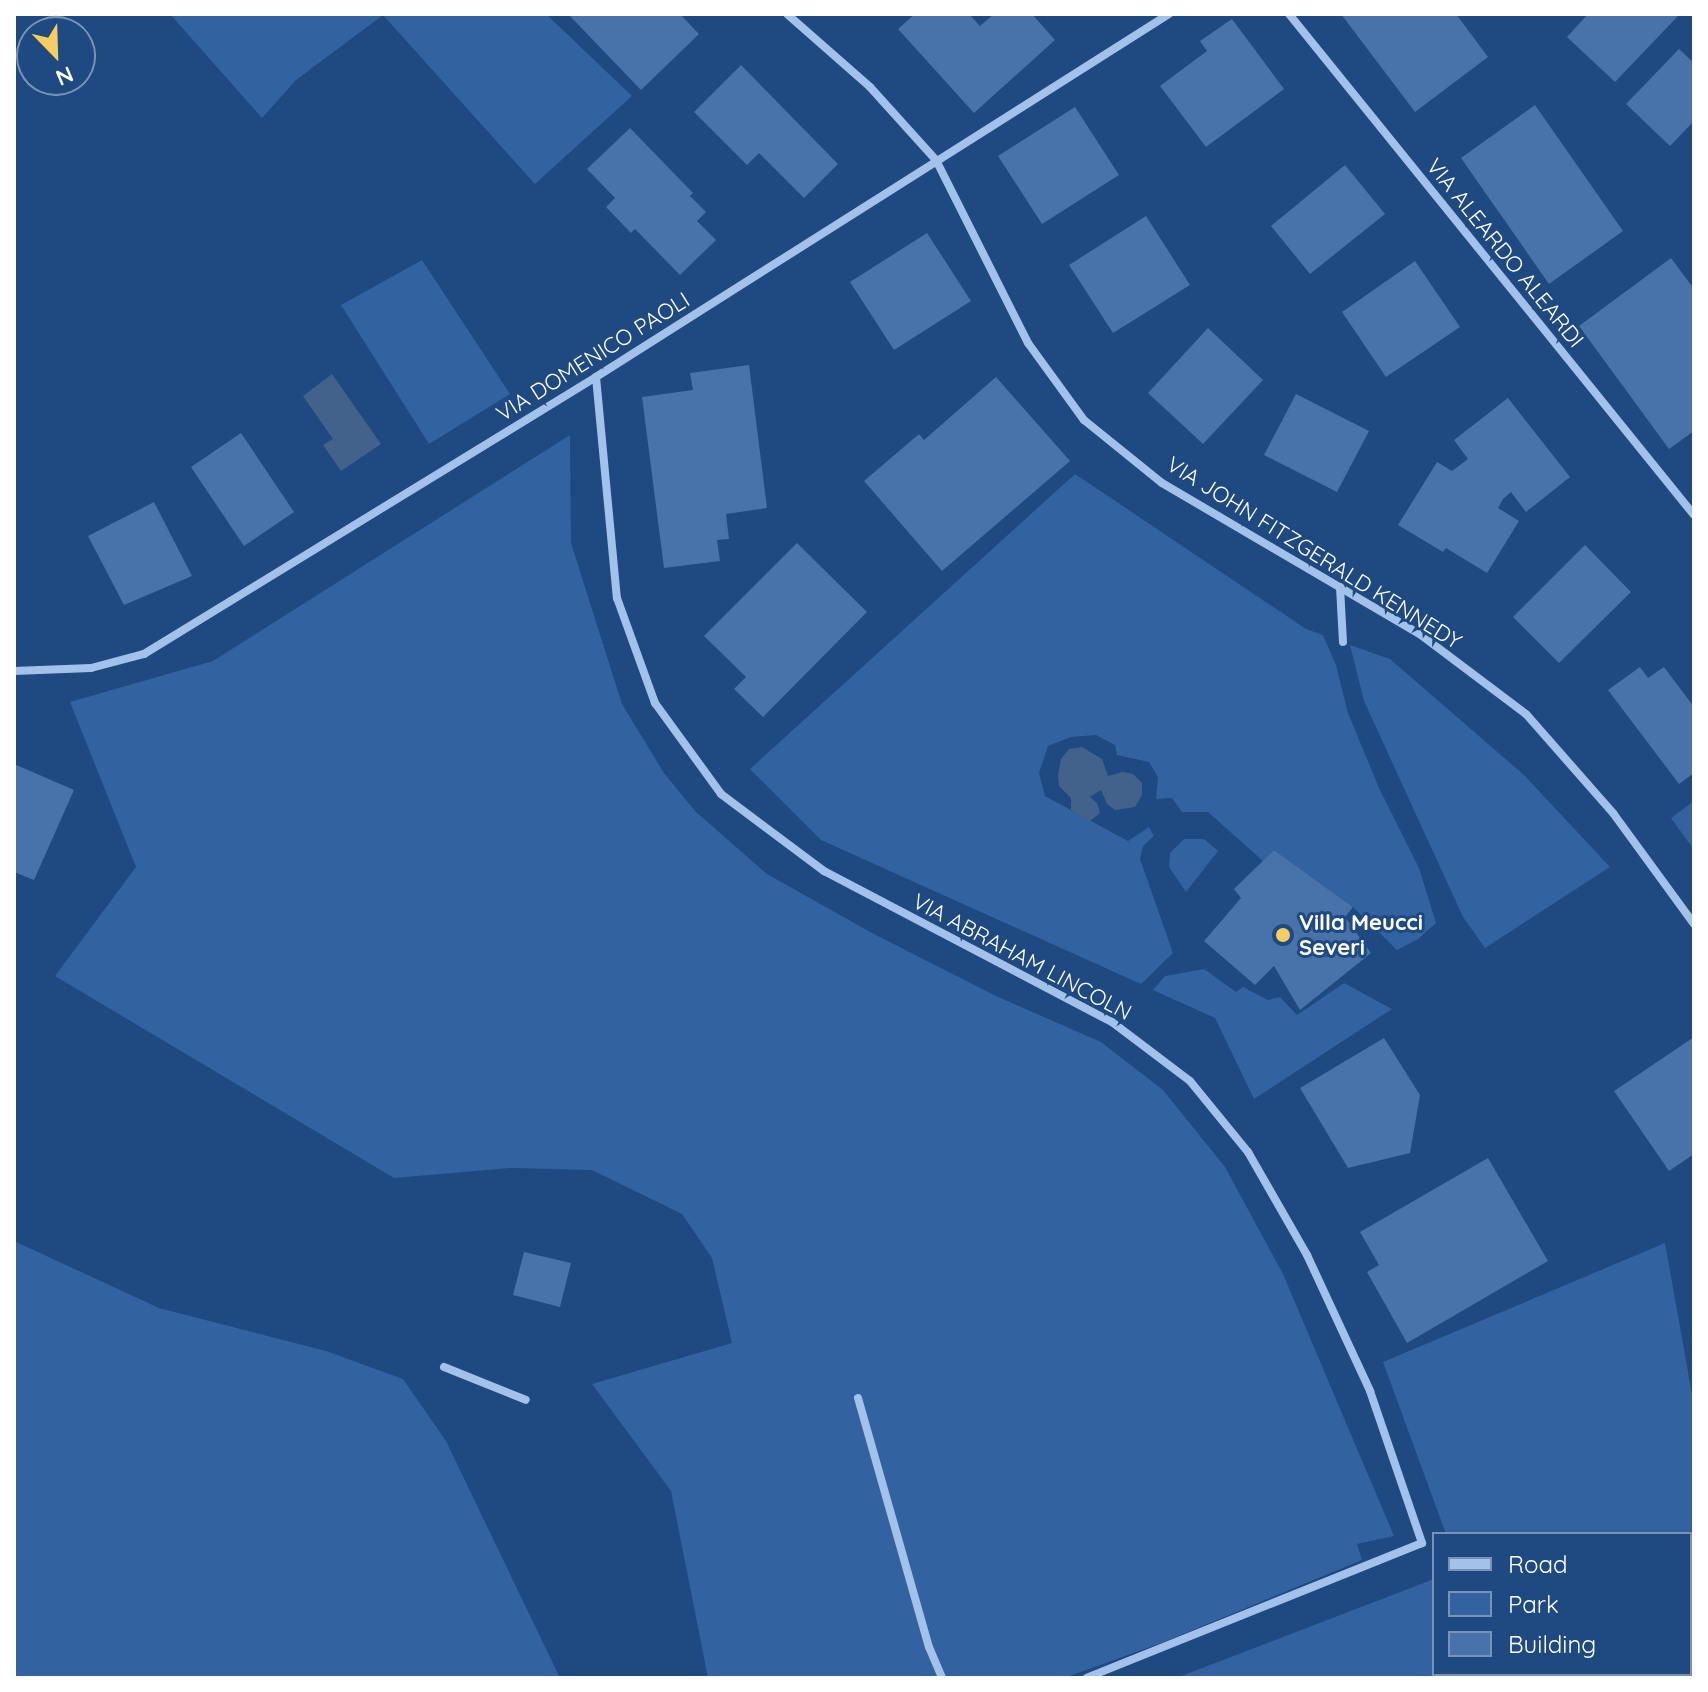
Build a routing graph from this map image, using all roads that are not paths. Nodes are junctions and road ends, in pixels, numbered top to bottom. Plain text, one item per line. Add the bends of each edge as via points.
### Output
1 (787, 14) edge
2 (1169, 14) edge
3 (1289, 14) edge
4 (936, 160) junction
5 (596, 377) junction
6 (1694, 515) edge
7 (1340, 587) junction
8 (1343, 642) dead end
9 (14, 671) edge
10 (1694, 924) edge
11 (444, 1367) dead end
12 (858, 1398) dead end
13 (526, 1400) dead end
14 (942, 1678) edge
15 (1087, 1678) edge

1 - 4 street, VIA JOHN FITZGERALD KENNEDY via 870,87
2 - 4 street, VIA DOMENICO PAOLI
3 - 6 street, VIA ALEARDO ALEARDI
4 - 5 street, VIA DOMENICO PAOLI
4 - 7 street, VIA JOHN FITZGERALD KENNEDY via 1028,343 1084,420 1162,483
5 - 9 street, VIA DOMENICO PAOLI via 144,654 91,668
5 - 15 street, VIA ABRAHAM LINCOLN via 617,598 655,703 721,794 824,871 1112,1022 1190,1081 1248,1152 1307,1255 1370,1391 1422,1543
7 - 8 street
7 - 10 street, VIA JOHN FITZGERALD KENNEDY via 1421,635 1526,714 1613,813
11 - 13 street
12 - 14 street

